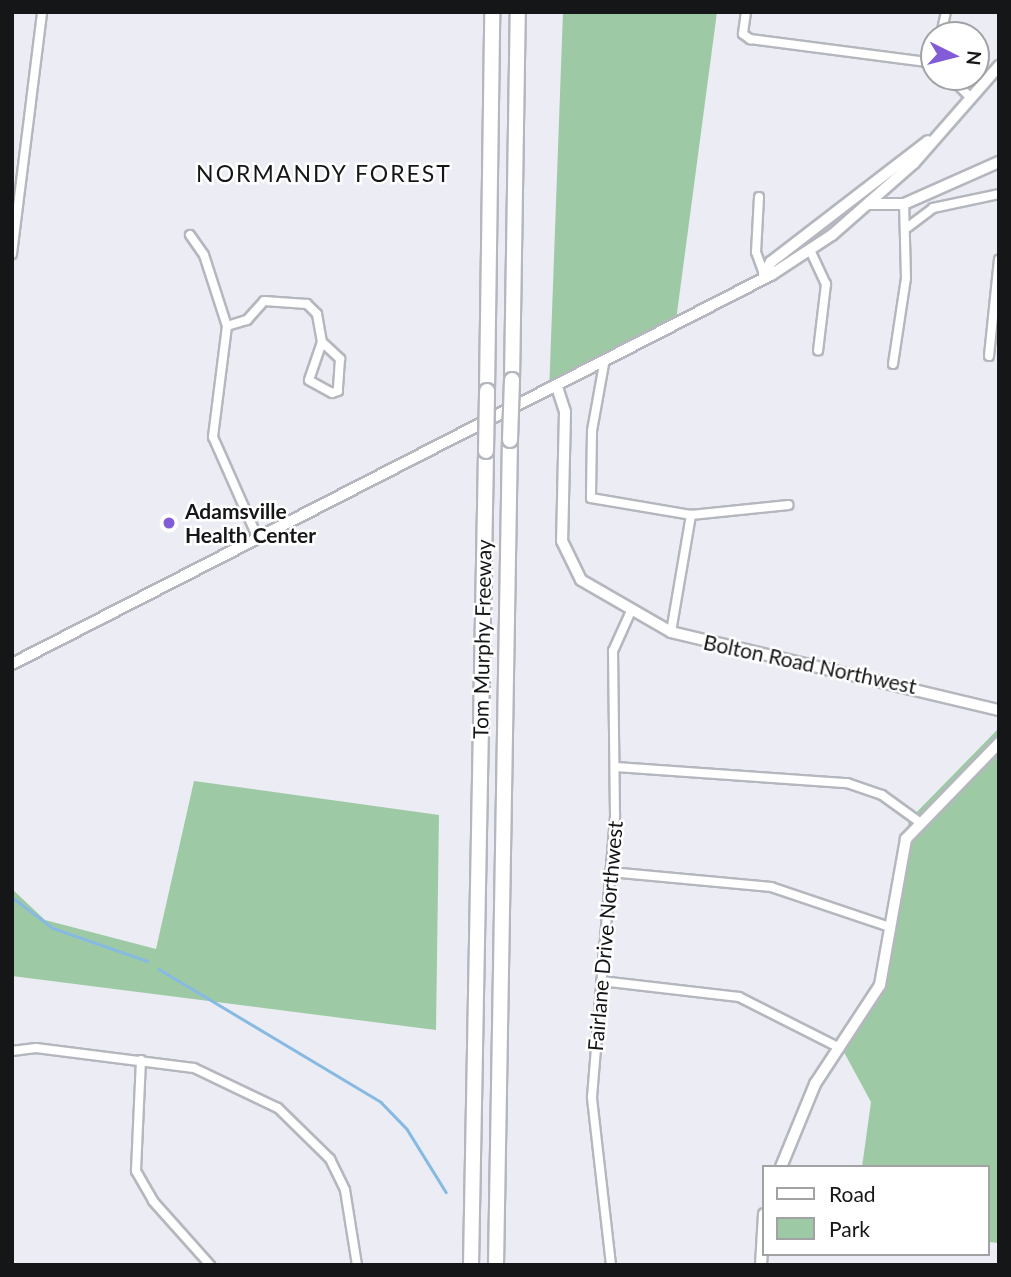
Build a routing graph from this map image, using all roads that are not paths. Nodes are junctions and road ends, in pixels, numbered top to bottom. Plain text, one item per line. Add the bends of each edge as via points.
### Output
1 (42, 12) edge
2 (492, 12) edge
3 (518, 12) edge
4 (746, 12) edge
5 (920, 61) edge
6 (999, 66) edge
7 (964, 91) edge
8 (970, 97) junction
9 (928, 141) junction
10 (999, 162) edge
11 (999, 194) edge
12 (760, 197) dead end
13 (869, 204) junction
14 (904, 204) junction
15 (908, 227) junction
16 (190, 235) dead end
17 (810, 250) junction
18 (12, 254) edge
19 (999, 260) edge
20 (764, 274) junction
21 (227, 326) junction
22 (322, 342) junction
23 (818, 351) dead end
24 (989, 356) dead end
25 (604, 364) junction
26 (893, 364) dead end
27 (557, 387) junction
28 (788, 505) dead end
29 (691, 515) junction
30 (256, 534) junction
31 (631, 611) junction
32 (671, 632) junction
33 (12, 664) edge
34 (999, 710) edge
35 (999, 743) edge
36 (616, 767) junction
37 (918, 821) junction
38 (610, 872) junction
39 (890, 927) junction
40 (601, 981) junction
41 (840, 1048) junction
42 (12, 1051) edge
43 (141, 1060) junction
44 (782, 1165) edge
45 (210, 1265) edge
46 (357, 1265) edge
47 (471, 1265) edge
48 (496, 1265) edge
49 (611, 1265) edge

1 - 18 street
2 - 47 highway, Tom Murphy Freeway, bridge
3 - 48 highway, Tom Murphy Freeway, bridge
4 - 5 street via 743,34 750,39
6 - 8 main road
7 - 8 street
8 - 9 main road
9 - 13 main road via 914,163
9 - 20 main road via 771,262
10 - 14 main road
11 - 15 street via 933,208
12 - 20 street via 756,252
13 - 14 main road
13 - 17 main road
14 - 15 street
15 - 26 street
16 - 21 street via 204,256
17 - 20 main road
17 - 23 street via 826,284
19 - 24 street
20 - 25 main road
21 - 22 street via 247,320 256,304 280,300 313,309
21 - 30 street via 213,437
22 - 22 street via 342,365 332,393 309,380
25 - 27 main road
25 - 29 street via 592,431 591,498
27 - 30 main road
27 - 31 street, Bolton Road Northwest via 565,412 565,557 581,580
28 - 29 street
29 - 32 street
30 - 33 main road
31 - 32 street, Bolton Road Northwest
31 - 36 street, Fairlane Drive Northwest via 613,651
32 - 34 street, Bolton Road Northwest
35 - 37 main road
36 - 37 street via 847,783 882,795
36 - 38 street, Fairlane Drive Northwest
37 - 39 main road via 898,858
38 - 39 street via 771,887
38 - 40 street, Fairlane Drive Northwest
39 - 41 main road via 880,985
40 - 41 street via 739,997
40 - 49 street, Fairlane Drive Northwest via 592,1097
41 - 44 main road via 800,1115
42 - 43 street
43 - 45 street via 136,1171 153,1201
43 - 46 street via 215,1074 295,1120 330,1159 345,1190

